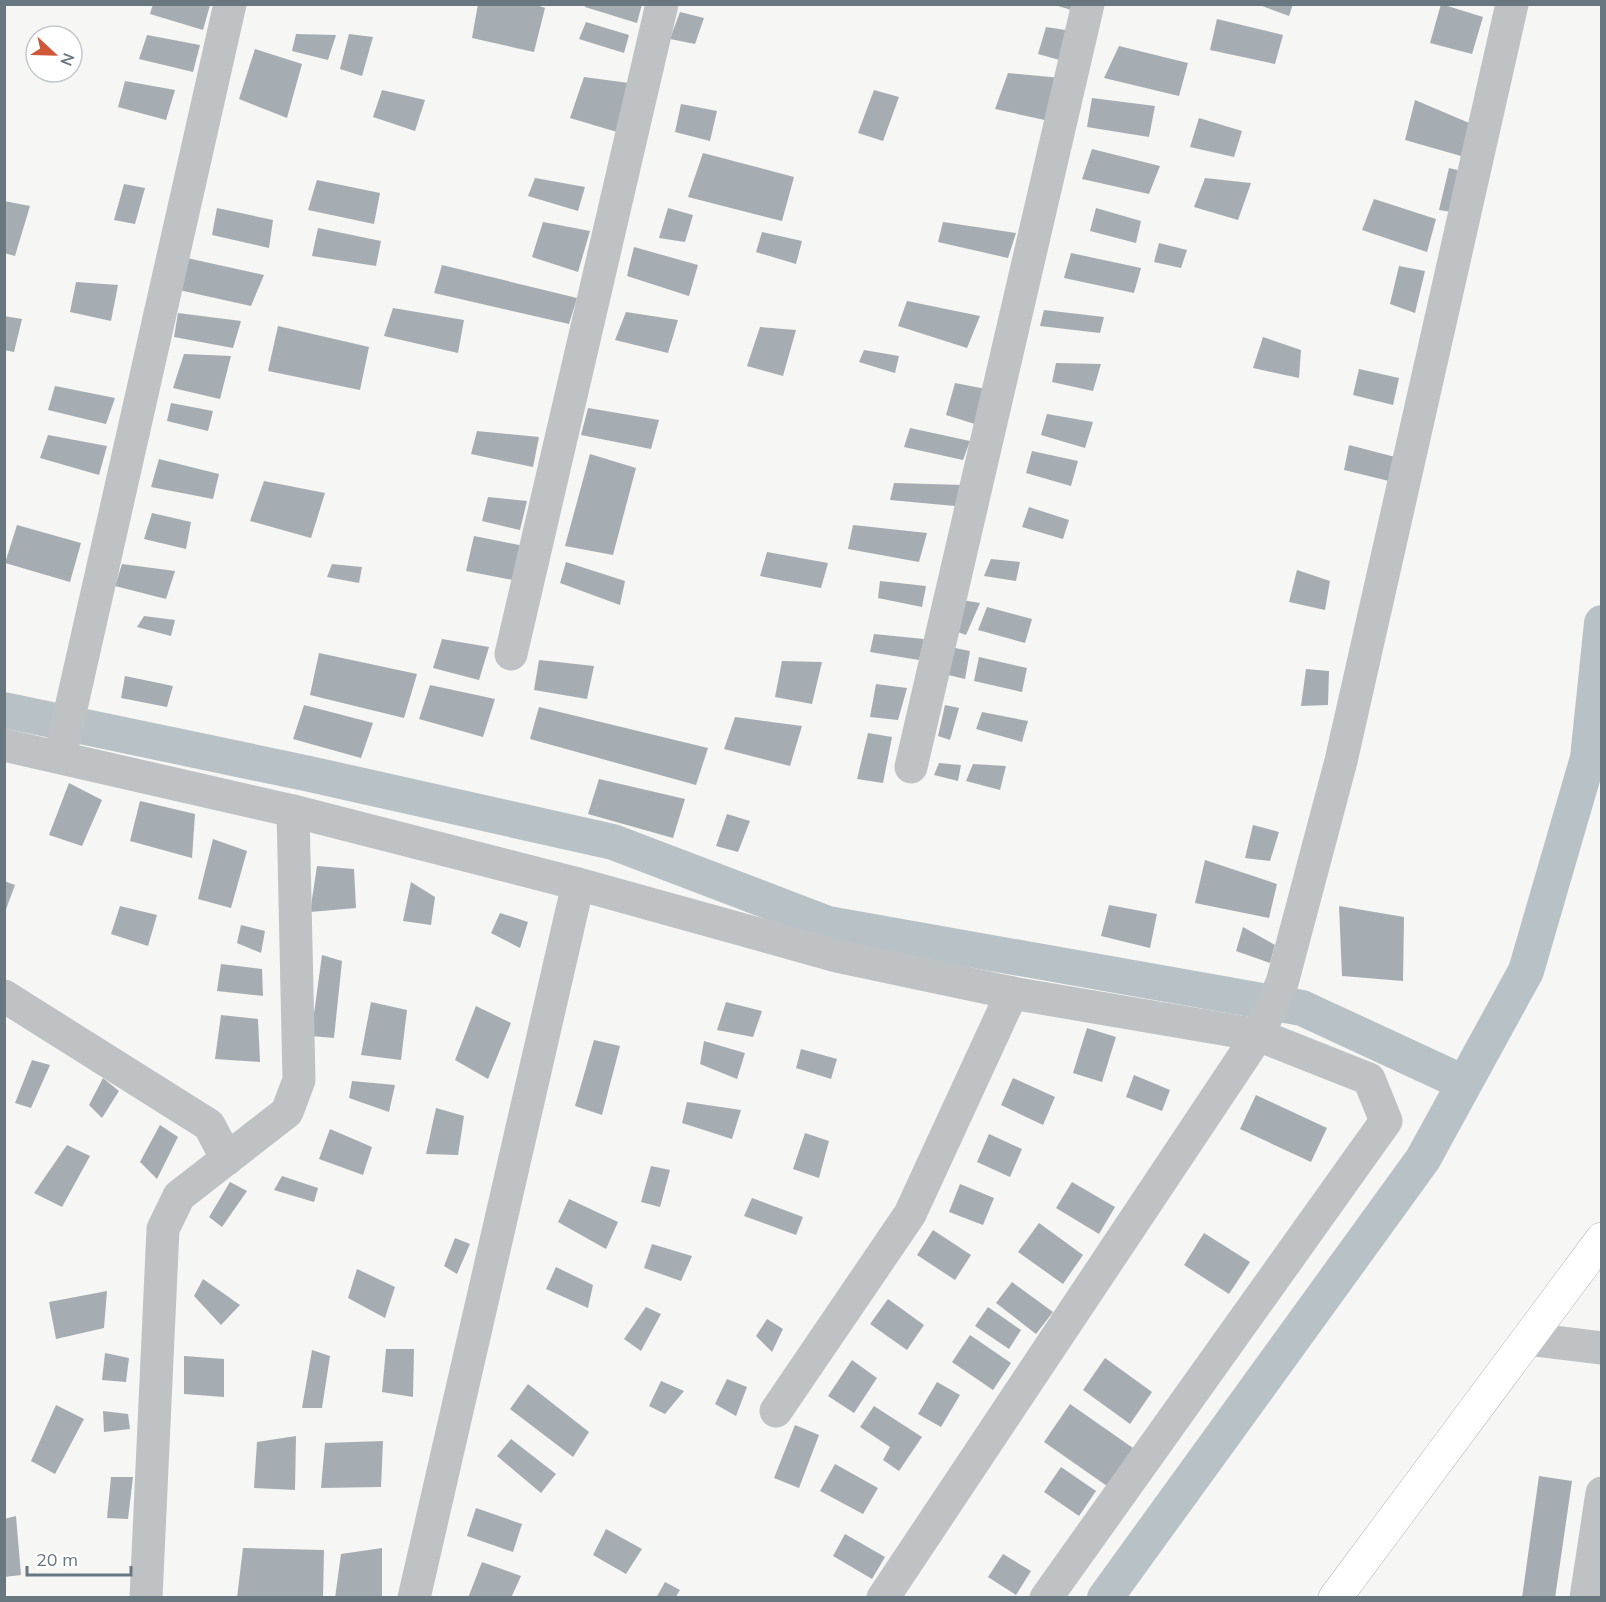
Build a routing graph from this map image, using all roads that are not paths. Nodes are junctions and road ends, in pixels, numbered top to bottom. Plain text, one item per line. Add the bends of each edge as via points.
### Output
1 (230, 4) edge
2 (662, 4) edge
3 (1088, 4) edge
4 (1512, 4) edge
5 (511, 654) dead end
6 (4, 745) edge
7 (62, 749) junction
8 (912, 767) dead end
9 (293, 811) junction
10 (578, 884) junction
11 (1012, 993) junction
12 (4, 996) edge
13 (1262, 1028) junction
14 (227, 1159) junction
15 (1602, 1239) edge
16 (1528, 1338) junction
17 (1602, 1348) edge
18 (776, 1412) dead end
19 (1602, 1493) edge
20 (146, 1598) edge
21 (414, 1598) edge
22 (883, 1598) edge
23 (1046, 1598) edge
24 (1335, 1598) edge
25 (1586, 1598) edge

1 - 7 street
2 - 5 street
3 - 8 street
4 - 13 street via 1341,761 1282,983
6 - 7 street
7 - 9 street
9 - 10 street
9 - 14 street via 299,1080 287,1112
10 - 11 street via 837,956
10 - 21 street
11 - 13 street
11 - 18 street via 910,1214
12 - 14 street via 209,1125
13 - 22 street
13 - 23 street via 1369,1079 1386,1121
14 - 20 street via 179,1196 163,1229
15 - 16 main road
16 - 17 street
16 - 24 main road
19 - 25 street

